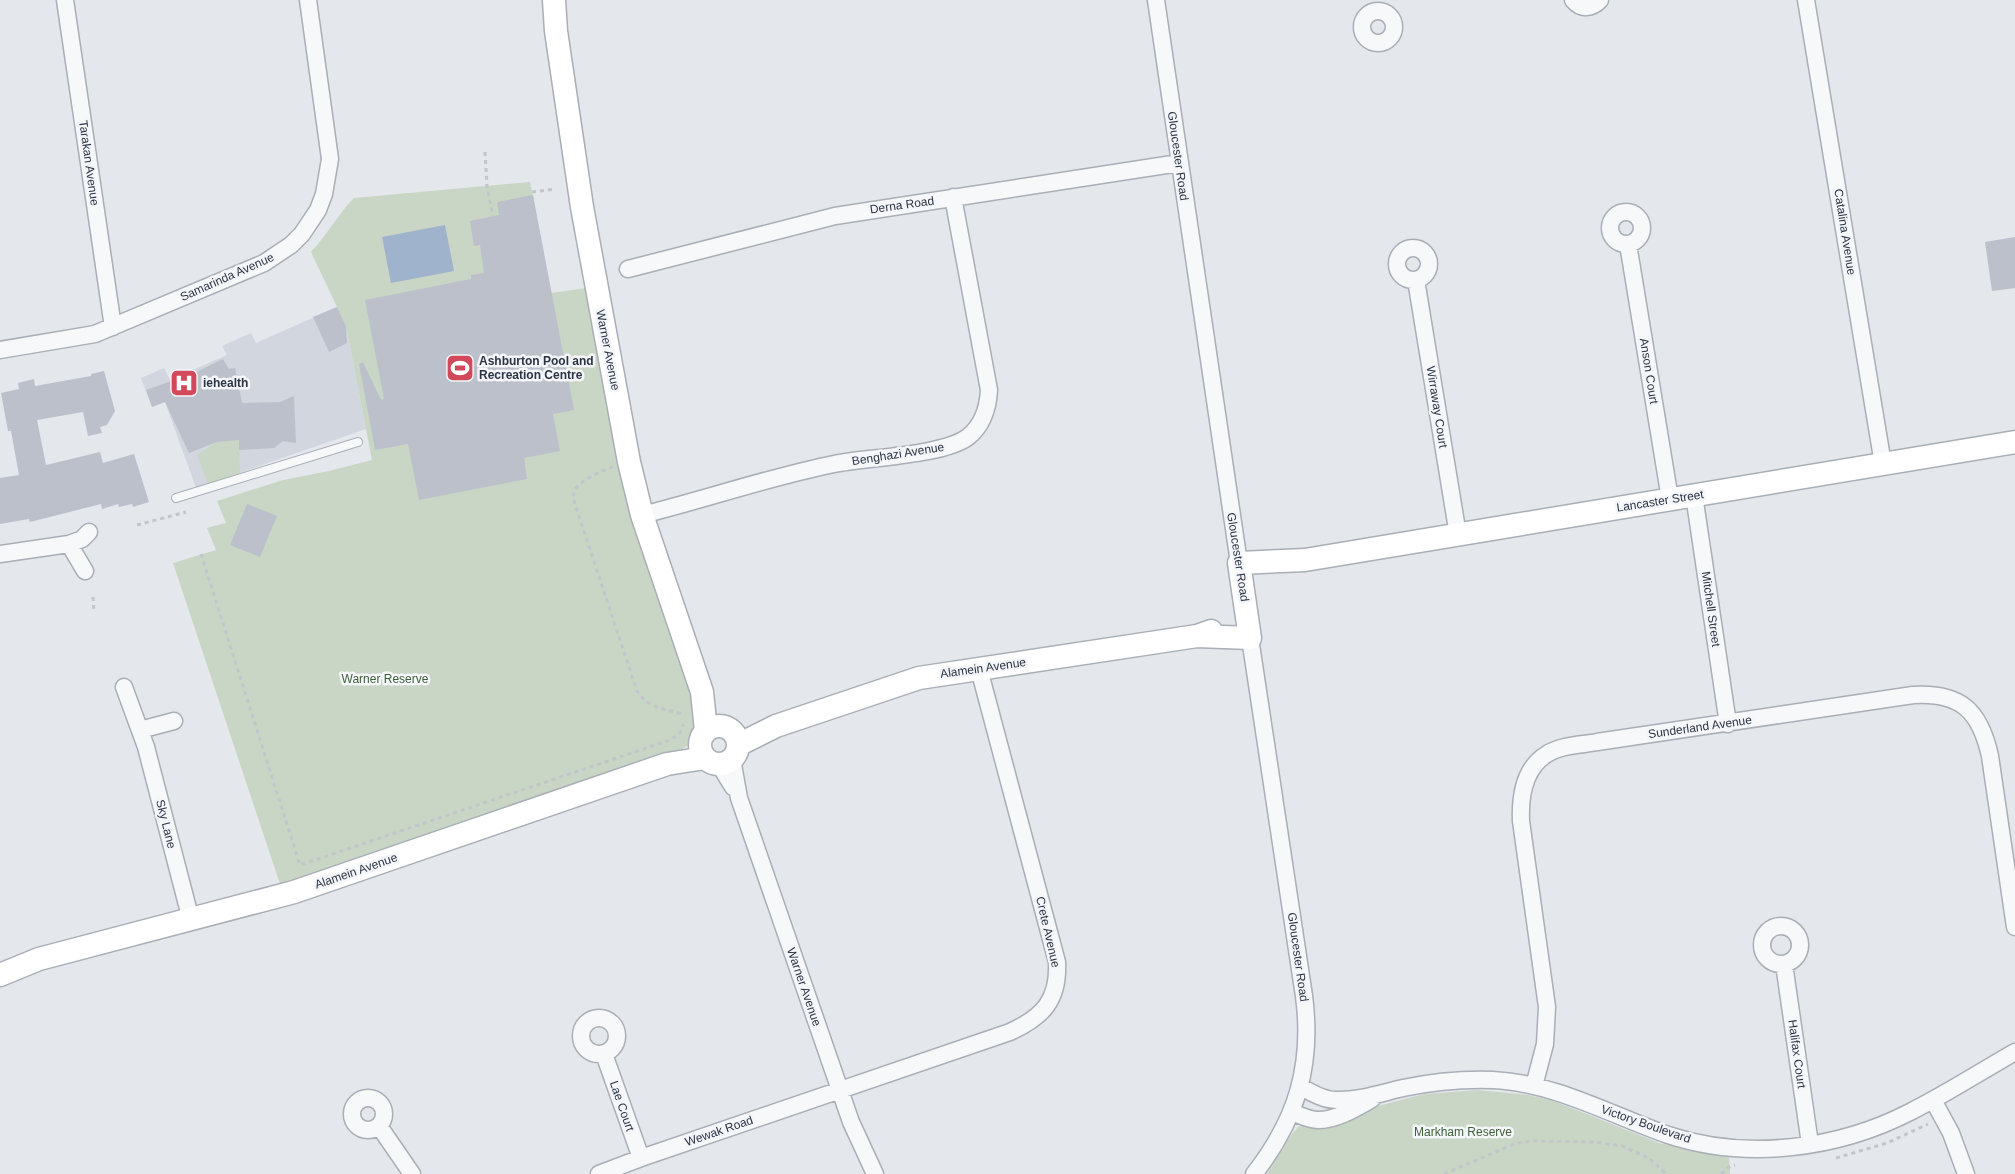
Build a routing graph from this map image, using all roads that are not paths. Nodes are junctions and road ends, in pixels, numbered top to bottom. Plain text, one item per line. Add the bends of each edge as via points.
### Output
1 (65, 0) edge
2 (308, 0) edge
3 (554, 0) edge
4 (1156, 0) edge
5 (1573, 0) edge
6 (1600, 0) edge
7 (1806, 0) edge
8 (1179, 164) junction
9 (953, 197) junction
10 (1628, 244) dead end
11 (628, 268) dead end
12 (1416, 280) dead end
13 (113, 327) junction
14 (0, 350) edge
15 (358, 442) dead end
16 (2015, 442) edge
17 (1883, 464) junction
18 (1694, 495) junction
19 (176, 498) dead end
20 (1670, 499) junction
21 (642, 515) junction
22 (89, 532) dead end
23 (1458, 534) junction
24 (69, 544) junction
25 (0, 554) edge
26 (1240, 569) junction
27 (85, 571) dead end
28 (1249, 629) junction
29 (980, 668) junction
30 (124, 686) dead end
31 (174, 721) dead end
32 (1728, 724) junction
33 (140, 730) junction
34 (720, 744) junction
35 (190, 920) junction
36 (2015, 927) edge
37 (39, 959) junction
38 (0, 961) edge
39 (1784, 964) dead end
40 (0, 975) edge
41 (2015, 1052) edge
42 (604, 1054) dead end
43 (1534, 1086) junction
44 (1301, 1087) junction
45 (840, 1090) junction
46 (1381, 1094) junction
47 (1933, 1100) junction
48 (1292, 1112) junction
49 (379, 1126) dead end
50 (1810, 1144) junction
51 (641, 1158) junction
52 (412, 1174) edge
53 (599, 1174) edge
54 (876, 1174) edge
55 (1254, 1174) edge
56 (1966, 1174) edge

1 - 13 street, Tarakan Avenue
2 - 13 street, Samarinda Avenue via 330,160 324,194 312,220 291,245 264,263
3 - 21 street, Warner Avenue via 582,206 629,462
4 - 8 street, Gloucester Road
5 - 6 street via 1585,7 1595,6
7 - 17 street, Catalina Avenue
8 - 9 street, Derna Road
8 - 26 street, Gloucester Road
9 - 11 street, Derna Road via 814,220
9 - 21 street, Benghazi Avenue via 989,390 986,411 976,430 944,447 834,464
10 - 20 street, Anson Court
12 - 23 street, Wirraway Court
13 - 14 street, Samarinda Avenue via 85,336
15 - 19 lane
16 - 17 street, Lancaster Street
17 - 18 street, Lancaster Street
18 - 20 street, Lancaster Street
18 - 32 street, Mitchell Street
20 - 23 street, Lancaster Street
21 - 34 street, Warner Avenue
22 - 24 street
23 - 26 street, Lancaster Street
24 - 25 street
24 - 27 street
26 - 28 street, Gloucester Road
28 - 29 street, Alamein Avenue
28 - 44 street, Gloucester Road via 1307,1017 1306,1061
29 - 34 street, Alamein Avenue via 919,678
29 - 45 street, Crete Avenue via 1054,949 1055,987 1038,1017 1027,1024
30 - 33 street, Sky Lane
31 - 33 street
32 - 36 street, Sunderland Avenue via 1929,694 1948,698 1970,711 1986,739
32 - 43 street, Sunderland Avenue via 1569,747 1546,754 1530,772 1521,797 1521,821 1548,1007 1545,1044
33 - 35 street, Sky Lane
34 - 35 street, Alamein Avenue via 294,892
34 - 45 street, Warner Avenue
35 - 37 street, Alamein Avenue
37 - 38 street, Alamein Avenue
37 - 40 street, Alamein Avenue
39 - 50 street, Halifax Court
41 - 47 street, Victory Boulevard
42 - 51 street, Lae Court
43 - 46 street, Victory Boulevard via 1493,1080 1446,1081
43 - 50 street, Victory Boulevard via 1692,1141 1743,1148
44 - 46 street, Victory Boulevard via 1336,1100
44 - 48 street, Gloucester Road
45 - 51 street, Wewak Road
45 - 54 street, Warner Avenue via 858,1140
46 - 48 street, Victory Boulevard via 1352,1111 1324,1119
47 - 50 street, Victory Boulevard via 1859,1134
47 - 56 street via 1951,1133
48 - 55 street
49 - 52 street
51 - 53 street, Wewak Road

